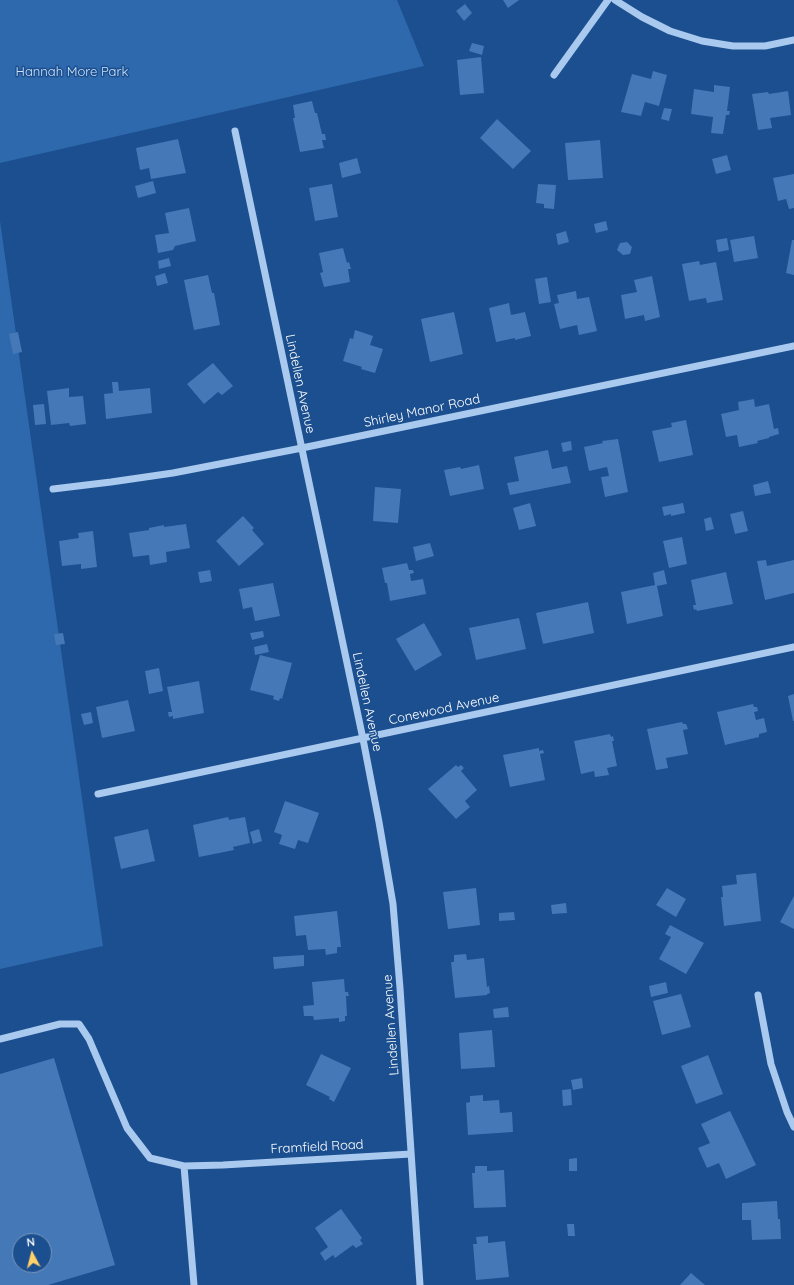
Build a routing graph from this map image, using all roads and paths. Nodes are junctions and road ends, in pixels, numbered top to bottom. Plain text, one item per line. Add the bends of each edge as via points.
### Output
1 (608, 0) edge
2 (615, 0) edge
3 (794, 40) edge
4 (554, 75) dead end
5 (235, 131) dead end
6 (794, 346) edge
7 (302, 448) junction
8 (54, 489) dead end
9 (794, 647) edge
10 (363, 739) junction
11 (98, 794) dead end
12 (758, 995) dead end
13 (0, 1039) edge
14 (794, 1127) edge
15 (411, 1154) junction
16 (184, 1166) junction
17 (194, 1285) edge
18 (420, 1285) edge

1 - 4 street
2 - 3 street via 670,31 702,41 733,46 765,46
5 - 7 street, Lindellen Avenue
6 - 7 street, Shirley Manor Road
7 - 8 street, Shirley Manor Road via 173,473
7 - 10 street, Lindellen Avenue
9 - 10 street, Conewood Avenue
10 - 11 street, Conewood Avenue
10 - 15 street, Lindellen Avenue via 393,904
12 - 14 street via 771,1064 786,1112
13 - 16 street, Framfield Road via 60,1024 79,1024 89,1039 127,1128 150,1158
15 - 16 street, Framfield Road
15 - 18 street, Lindellen Avenue
16 - 17 street

